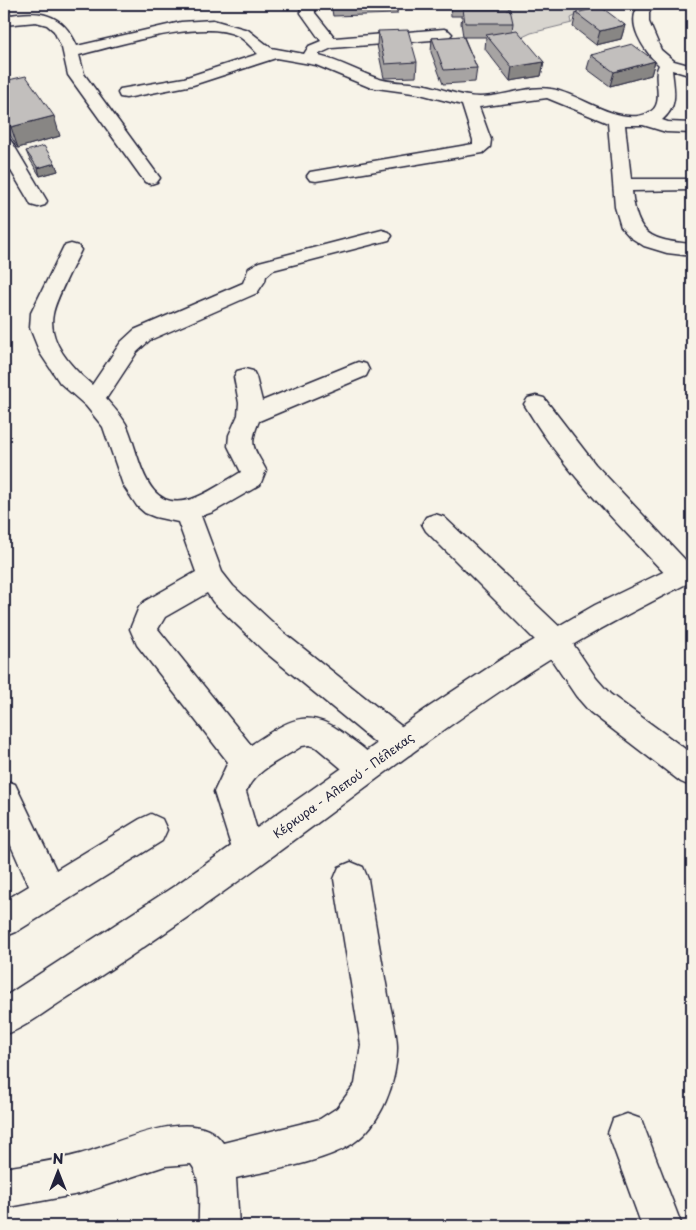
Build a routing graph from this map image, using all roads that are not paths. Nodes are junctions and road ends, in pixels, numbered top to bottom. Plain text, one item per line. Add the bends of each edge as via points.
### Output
1 (307, 4) edge
2 (649, 4) edge
3 (4, 21) edge
4 (444, 34) dead end
5 (331, 44) junction
6 (71, 52) junction
7 (274, 54) junction
8 (311, 58) junction
9 (668, 64) junction
10 (692, 71) edge
11 (126, 93) dead end
12 (470, 101) junction
13 (616, 120) junction
14 (647, 120) junction
15 (692, 128) edge
16 (4, 144) edge
17 (316, 176) dead end
18 (151, 178) dead end
19 (622, 185) junction
20 (692, 186) edge
21 (38, 201) dead end
22 (382, 236) dead end
23 (71, 250) dead end
24 (692, 250) edge
25 (358, 370) dead end
26 (245, 377) dead end
27 (94, 400) junction
28 (536, 404) dead end
29 (250, 415) junction
30 (186, 510) junction
31 (435, 524) dead end
32 (687, 572) edge
33 (211, 577) junction
34 (554, 641) junction
35 (400, 744) junction
36 (248, 764) junction
37 (365, 769) junction
38 (692, 772) edge
39 (4, 795) edge
40 (150, 830) dead end
41 (248, 854) junction
42 (351, 879) dead end
43 (49, 892) junction
44 (4, 920) edge
45 (4, 1017) edge
46 (627, 1133) dead end
47 (211, 1159) junction
48 (4, 1188) edge
49 (219, 1226) edge
50 (662, 1226) edge

1 - 5 street via 308,13
2 - 9 street via 640,15 644,32 654,52
3 - 6 street via 30,16 48,19 65,37
4 - 5 street
5 - 8 street via 314,49
6 - 7 street via 204,25 243,33 260,49
6 - 18 street via 72,69
7 - 8 street
7 - 11 street via 187,82
8 - 12 street via 369,82 421,89
9 - 10 street
9 - 14 street via 664,73 665,106 658,116
12 - 13 street via 549,93
12 - 17 street via 482,140 481,147 477,149
13 - 14 street
13 - 19 street
14 - 15 street via 666,127
16 - 21 street
19 - 20 street
19 - 24 street via 631,227 641,236 667,247
22 - 27 street via 266,266 256,273 250,288 142,335 125,351
23 - 27 street via 40,324 52,353 68,377
25 - 29 street
26 - 29 street via 251,403
27 - 30 street via 114,424 135,484 146,498 164,510
28 - 32 street via 576,461
29 - 30 street via 240,440 254,470 251,478 204,505
30 - 33 street
31 - 34 street
32 - 34 street, Κέρκυρα - Αλεπού - Πέλεκας
33 - 35 street via 223,594 274,642
33 - 36 street via 155,609 149,614 144,629
34 - 35 street, Κέρκυρα - Αλεπού - Πέλεκας
34 - 38 street via 600,703
35 - 37 street, Κέρκυρα - Αλεπού - Πέλεκας
36 - 37 street via 291,736 309,731 326,737
36 - 41 street via 236,775 230,792
37 - 41 street, Κέρκυρα - Αλεπού - Πέλεκας
39 - 43 street
40 - 43 street
41 - 45 street, Κέρκυρα - Αλεπού - Πέλεκας
42 - 47 street via 379,1045 375,1084 358,1112 339,1131 326,1137 213,1167
43 - 44 street
46 - 50 street
47 - 48 street via 198,1146 171,1146 90,1172
47 - 49 street via 218,1192

